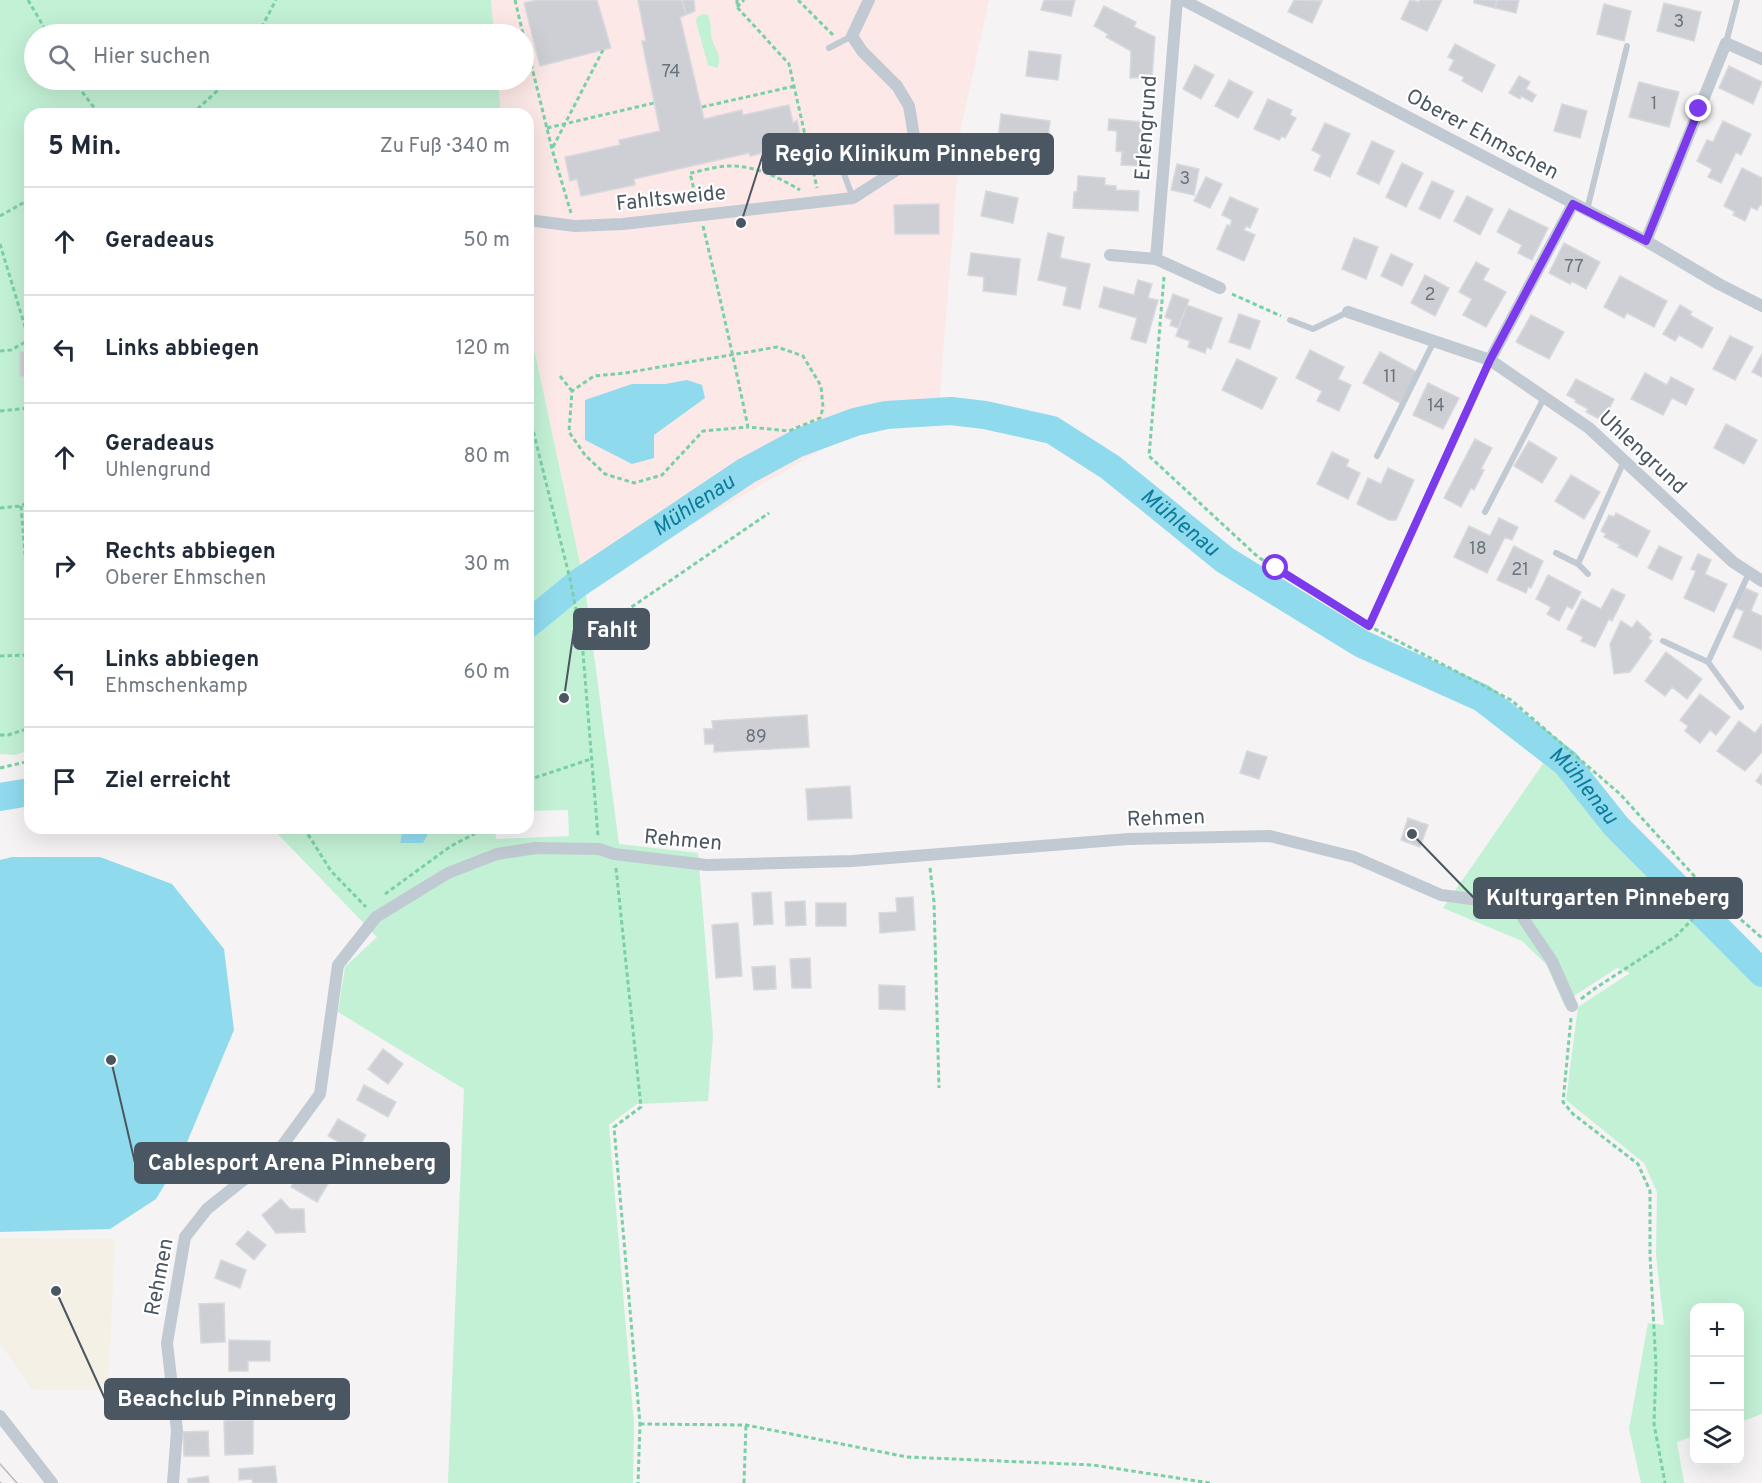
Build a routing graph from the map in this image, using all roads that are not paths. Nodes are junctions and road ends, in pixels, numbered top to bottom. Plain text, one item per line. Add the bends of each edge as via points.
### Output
1 (869, 0) edge
2 (1176, 0) edge
3 (1183, 0) edge
4 (1737, 0) edge
5 (852, 36) junction
6 (1726, 43) junction
7 (1627, 46) dead end
8 (830, 48) dead end
9 (1762, 59) edge
10 (841, 166) dead end
11 (853, 198) junction
12 (1573, 204) junction
13 (1586, 211) junction
14 (534, 221) edge
15 (1646, 241) junction
16 (1110, 255) dead end
17 (1161, 261) junction
18 (1220, 288) road end
19 (1762, 306) edge
20 (1348, 312) joint
21 (1290, 320) road end
22 (1434, 341) junction
23 (1490, 360) junction
24 (1544, 397) junction
25 (1377, 456) dead end
26 (1624, 461) junction
27 (1485, 512) dead end
28 (1556, 553) dead end
29 (1578, 564) junction
30 (1749, 573) junction
31 (1588, 574) dead end
32 (1762, 581) edge
33 (1663, 641) dead end
34 (1708, 662) junction
35 (1741, 707) dead end
36 (1572, 1006) road end
37 (0, 1416) edge
38 (52, 1483) edge
39 (173, 1483) edge

1 - 5 street
2 - 17 street, Erlengrund
3 - 12 street, Oberer Ehmschen
4 - 6 lane
5 - 8 lane
5 - 11 street, Fahltsweide via 861,51 897,86 909,106 914,136 898,170
6 - 9 street
6 - 15 street
7 - 13 lane
10 - 11 lane
11 - 14 street, Fahltsweide via 623,224 575,226
12 - 13 street, Oberer Ehmschen
12 - 23 street
13 - 15 street, Oberer Ehmschen
15 - 19 street, Oberer Ehmschen
16 - 17 street
17 - 18 street
20 - 21 lane via 1313,329
20 - 22 street, Uhlengrund
22 - 23 street, Uhlengrund
22 - 25 lane
23 - 24 street, Uhlengrund
24 - 26 street, Uhlengrund via 1589,428
24 - 27 lane
26 - 29 lane
26 - 30 street, Uhlengrund
28 - 29 lane
29 - 31 lane
30 - 32 street, Uhlengrund
30 - 34 lane
33 - 34 lane
34 - 35 lane
36 - 39 street, Rehmen via 1552,961 1509,904 1441,895 1354,857 1270,836 1128,839 852,861 707,866 599,849 536,848 497,854 448,873 376,917 338,965 320,1094 277,1153 207,1209 185,1237 167,1342 177,1431
37 - 38 street

